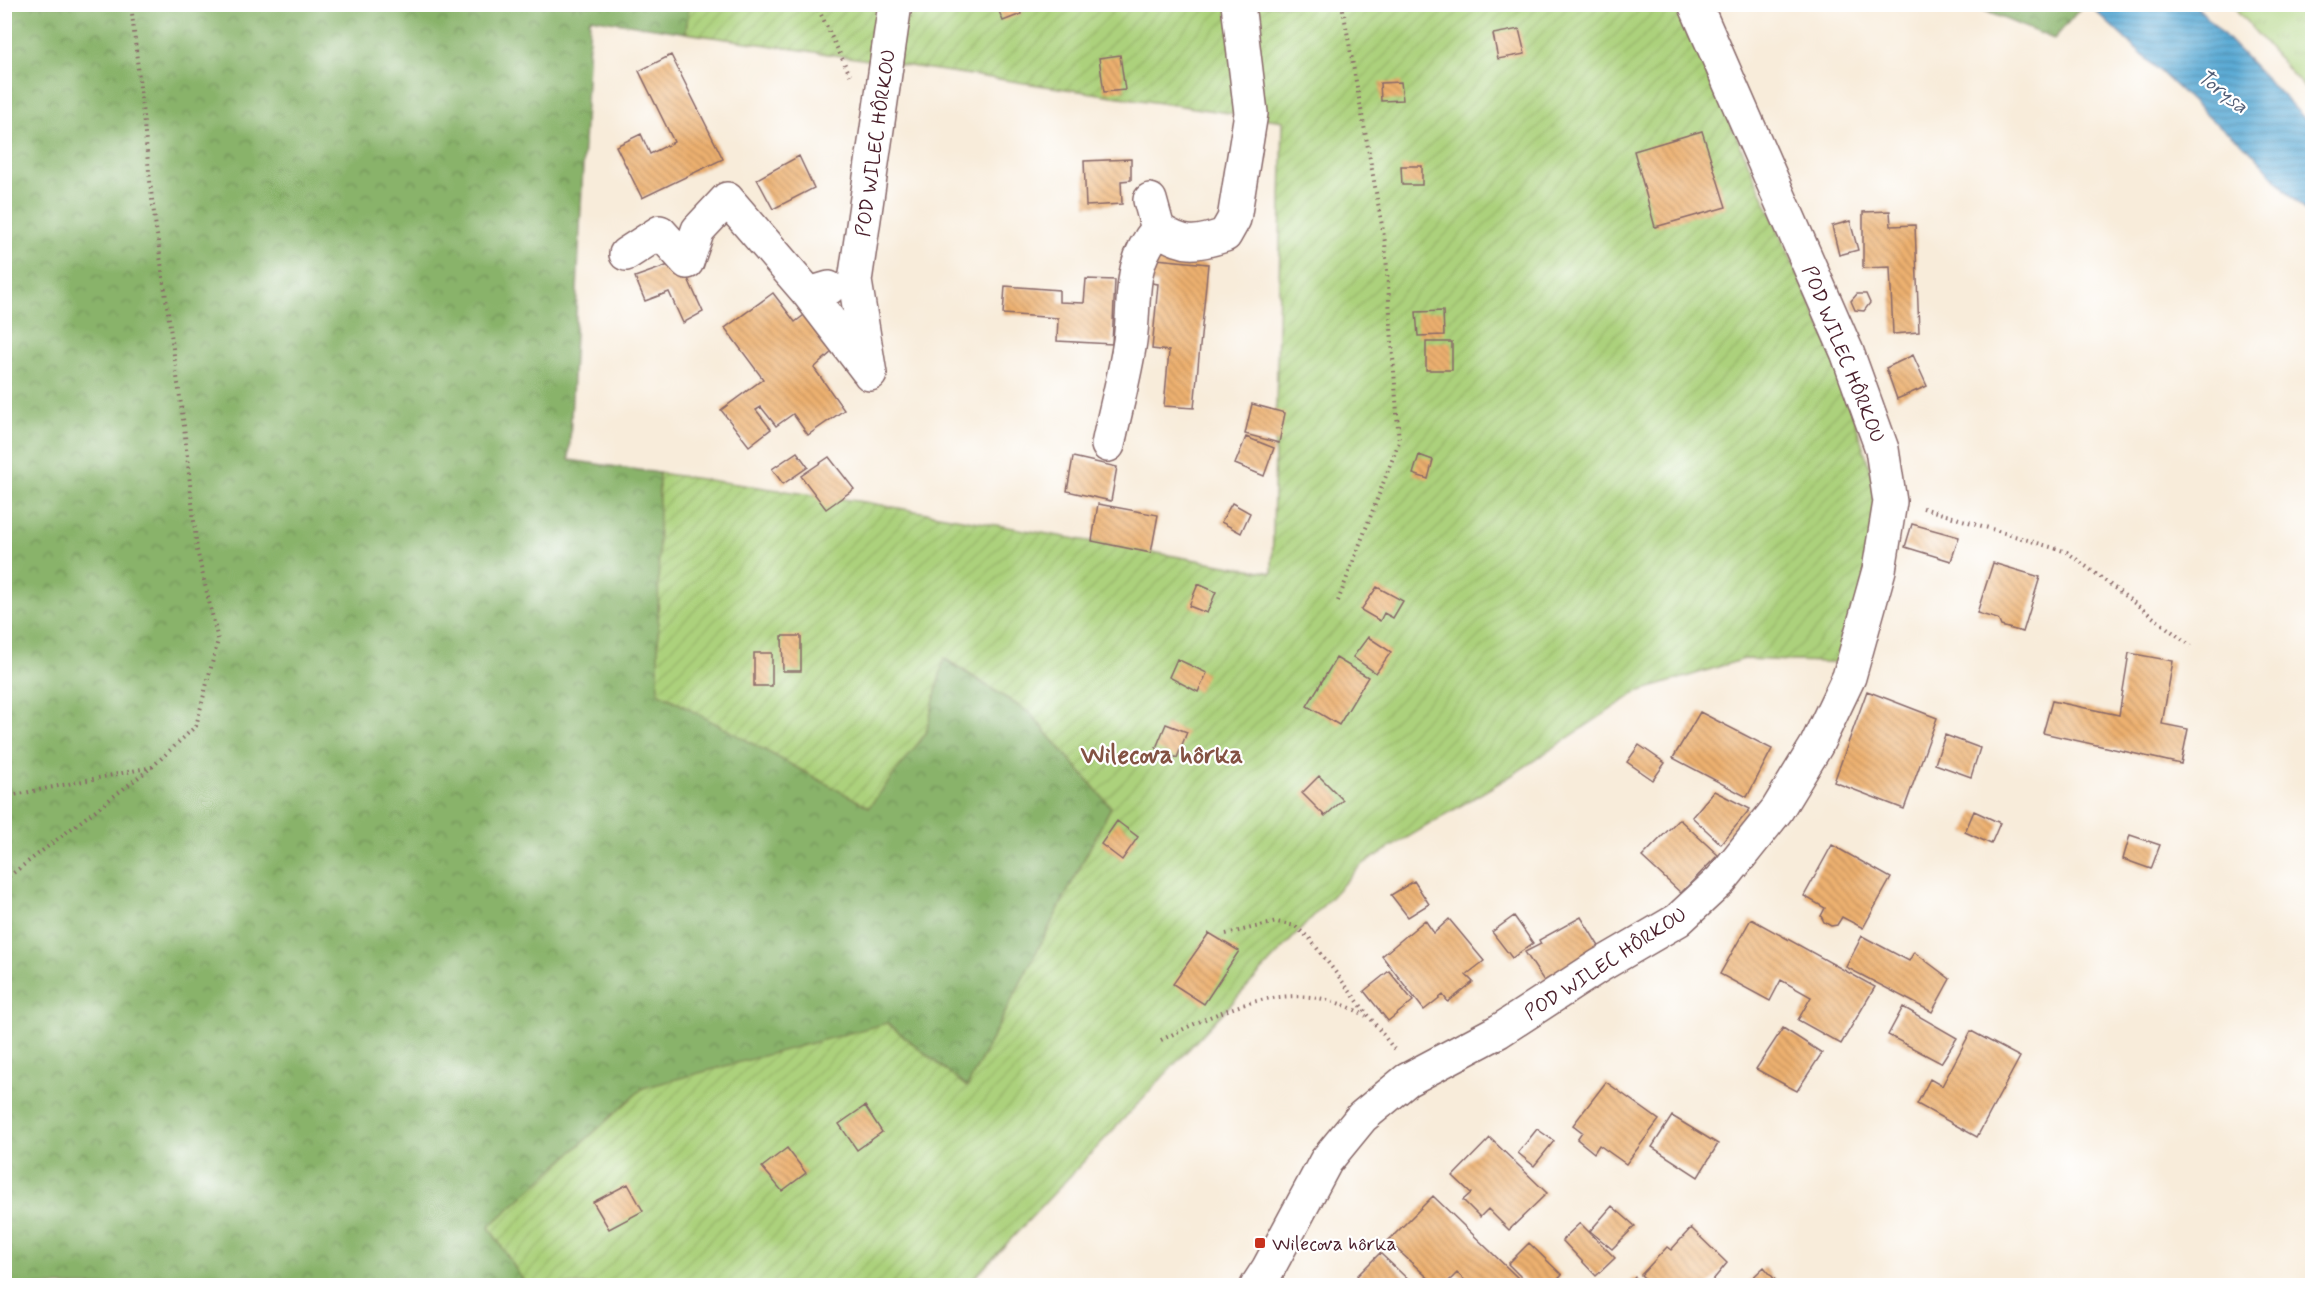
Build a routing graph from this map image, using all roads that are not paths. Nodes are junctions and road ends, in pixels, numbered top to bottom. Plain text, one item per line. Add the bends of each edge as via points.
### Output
1 (895, 4) edge
2 (1238, 4) edge
3 (1695, 4) edge
4 (626, 254) dead end
5 (855, 281) junction
6 (809, 294) junction
7 (1108, 445) dead end
8 (1257, 1286) edge

1 - 5 street, POD WILEC HÔRKOU
2 - 7 street via 1251,113 1234,219 1225,235 1200,243 1176,241 1154,214 1133,278 1130,341
3 - 8 street, POD WILEC HÔRKOU via 1847,352 1882,449 1890,502 1879,570 1849,677 1816,746 1778,810 1721,880 1678,920 1499,1032 1407,1080 1362,1117 1326,1161
4 - 6 street via 660,232 687,262 698,230 727,199
5 - 6 street
5 - 6 street, POD WILEC HÔRKOU via 870,374

